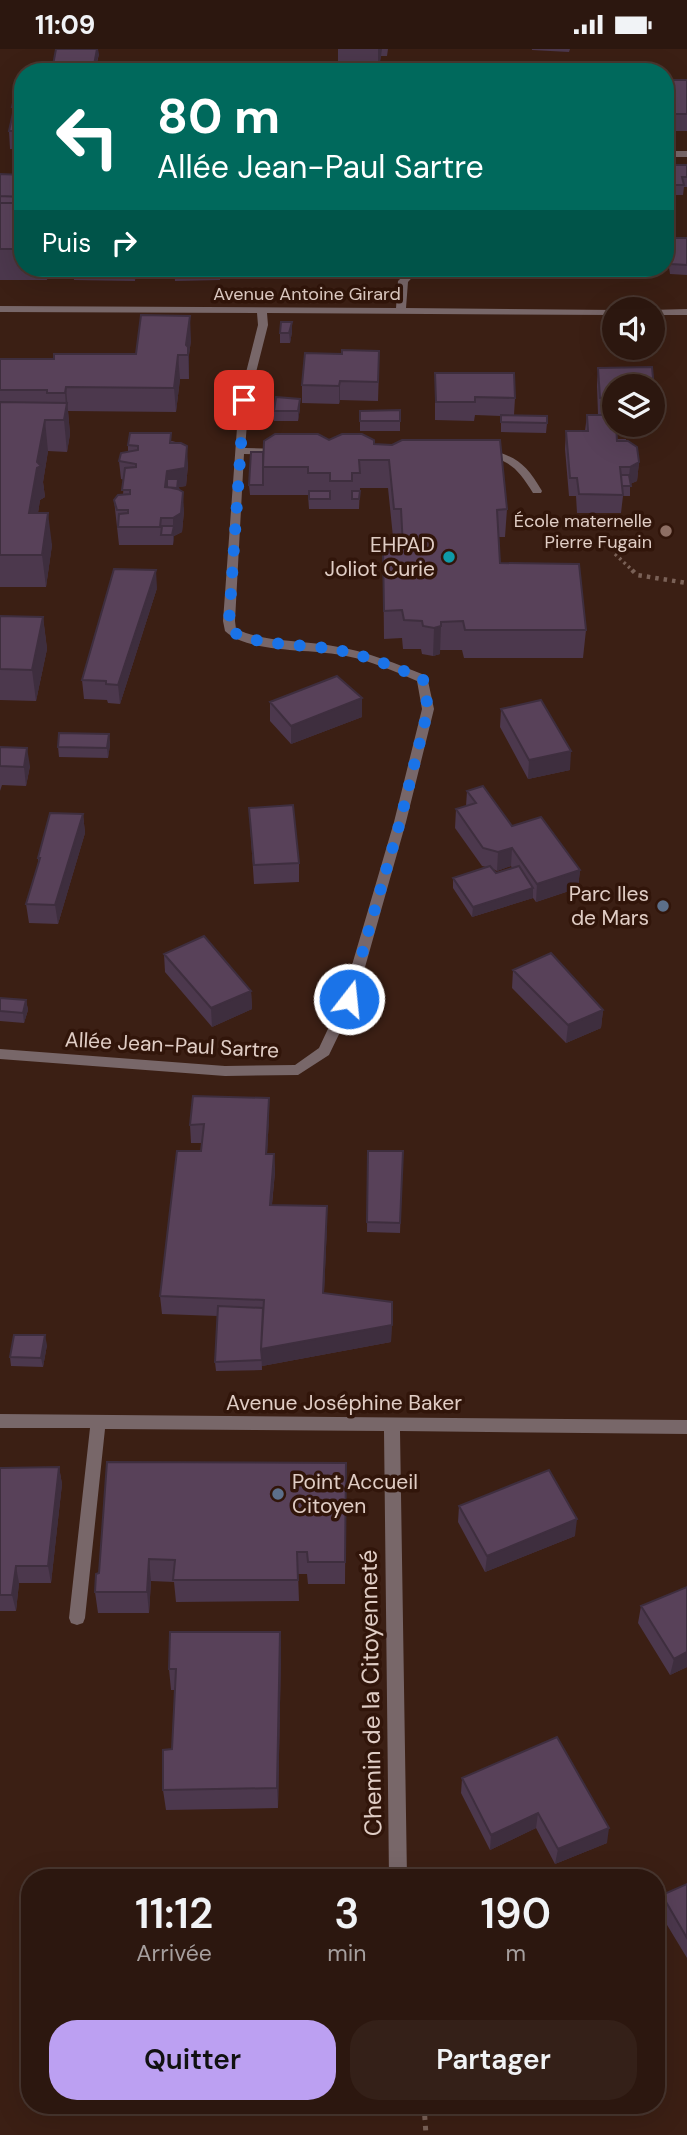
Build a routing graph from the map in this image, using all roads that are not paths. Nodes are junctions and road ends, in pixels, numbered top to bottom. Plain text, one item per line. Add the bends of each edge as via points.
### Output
1 (407, 277) edge
2 (0, 309) edge
3 (262, 311) junction
4 (401, 311) junction
5 (602, 312) edge
6 (665, 312) edge
7 (687, 312) edge
8 (239, 451) junction
9 (289, 451) edge
10 (472, 452) edge
11 (537, 491) dead end
12 (0, 1054) edge
13 (0, 1421) edge
14 (98, 1423) junction
15 (392, 1423) junction
16 (687, 1427) edge
17 (77, 1618) dead end
18 (398, 1869) edge

1 - 4 street
2 - 3 street, Avenue Antoine Girard
3 - 4 street, Avenue Antoine Girard
3 - 8 street
4 - 5 street, Avenue Antoine Girard
6 - 7 street
8 - 9 street
8 - 12 street, Allée Jean-Paul Sartre via 231,631 244,639 371,657 423,679 428,709 349,999 324,1051 298,1070 225,1071
10 - 11 street via 511,458
13 - 14 street, Avenue Joséphine Baker
14 - 15 street, Avenue Joséphine Baker
14 - 17 street
15 - 16 street, Avenue Joséphine Baker
15 - 18 street, Chemin de la Citoyenneté

